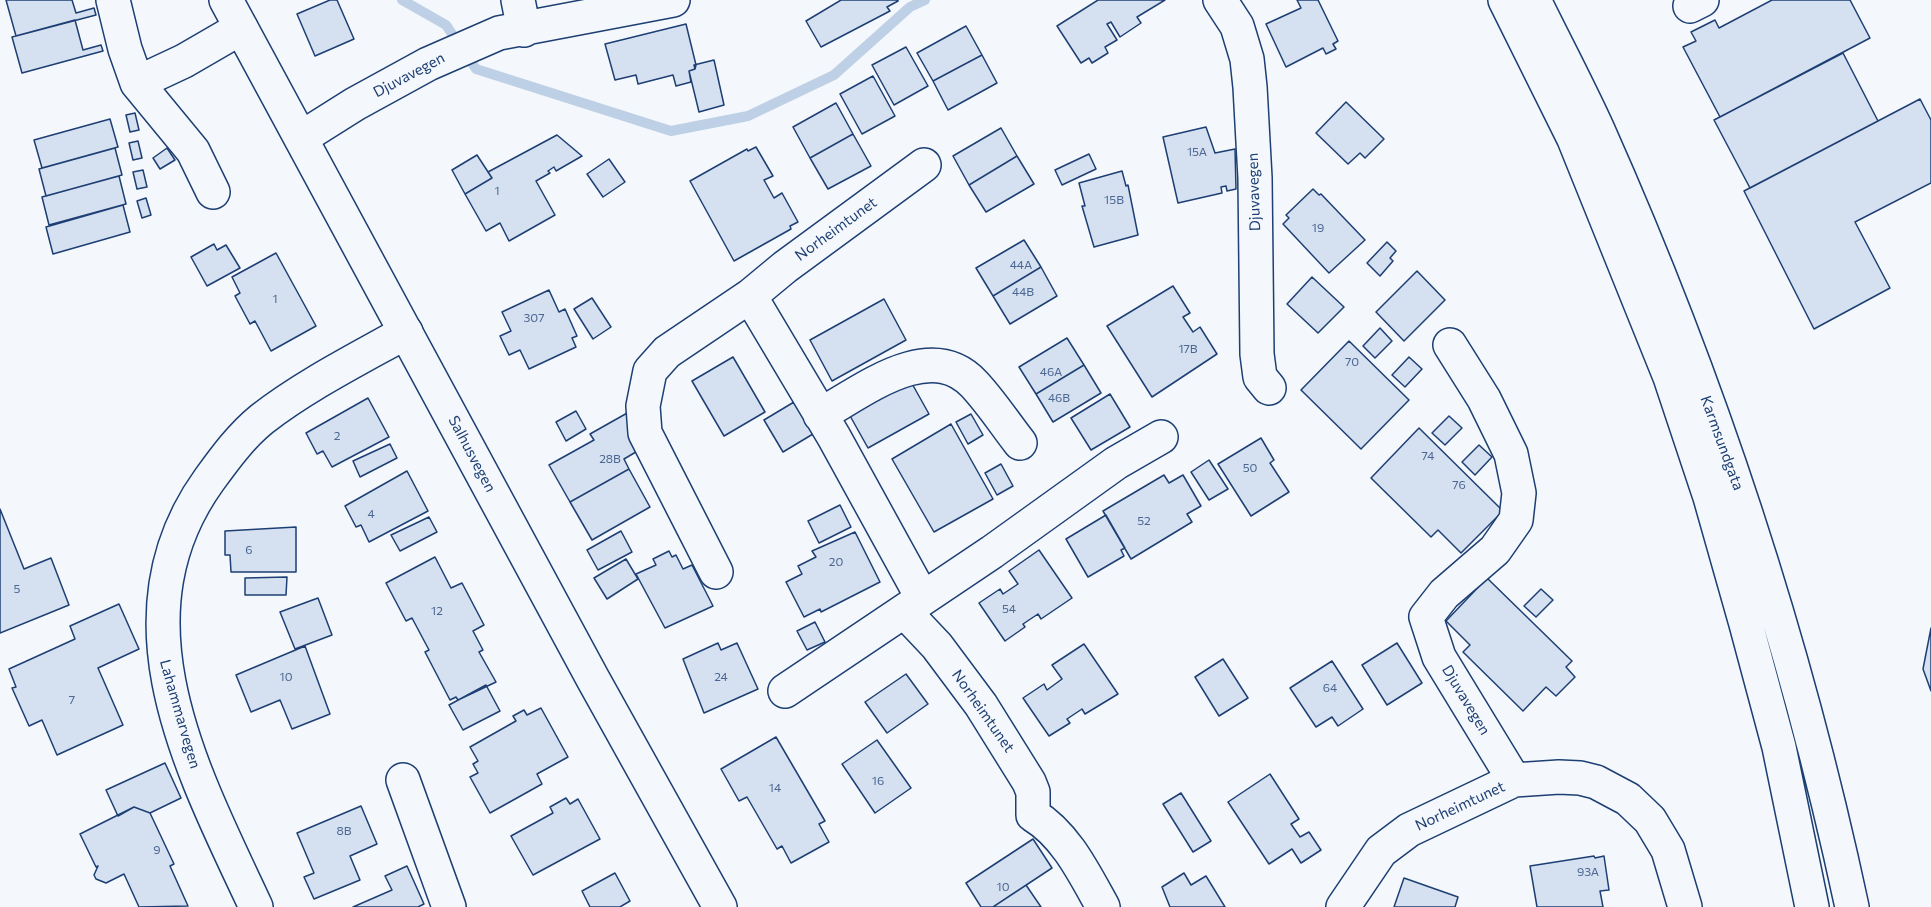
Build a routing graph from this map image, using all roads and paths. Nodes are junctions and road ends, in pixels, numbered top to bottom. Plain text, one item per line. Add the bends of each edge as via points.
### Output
1 (113, 0) edge
2 (673, 0) edge
3 (1220, 0) edge
4 (1505, 0) edge
5 (1534, 0) edge
6 (233, 14) edge
7 (521, 15) edge
8 (137, 82) junction
9 (301, 138) junction
10 (924, 165) dead end
11 (213, 192) dead end
12 (750, 296) junction
13 (406, 332) junction
14 (1450, 345) dead end
15 (1269, 388) dead end
16 (820, 415) junction
17 (1161, 437) dead end
18 (1020, 443) dead end
19 (716, 572) dead end
20 (913, 604) junction
21 (785, 691) dead end
22 (403, 780) dead end
23 (1514, 780) junction
24 (256, 907) edge
25 (449, 907) edge
26 (720, 907) edge
27 (1103, 907) edge
28 (1343, 907) edge
29 (1685, 907) edge
30 (1812, 907) edge
31 (1852, 907) edge

1 - 8 main road
2 - 7 main road, Djuvavegen
3 - 15 main road, Djuvavegen via 1237,26 1248,69 1255,178 1257,354 1260,377
4 - 30 main road, Karmsundgata via 1574,139 1673,388 1710,497 1779,747
5 - 31 main road, Karmsundgata via 1602,141 1696,370 1749,519 1784,638
6 - 8 main road via 184,61
6 - 9 main road, Salhusvegen
7 - 9 main road, Djuvavegen via 500,33 428,64
8 - 11 main road via 193,152
9 - 13 main road, Salhusvegen
10 - 12 main road, Norheimtunet
12 - 16 main road, Norheimtunet
12 - 19 main road, Norheimtunet via 658,361 650,372 643,406 645,432
13 - 24 main road, Lahammarvegen via 286,402 237,443 198,495 179,531 166,581 161,639 190,756
13 - 26 main road, Salhusvegen
14 - 23 main road, Djuvavegen via 1484,399 1511,454 1519,493 1516,520 1495,550 1444,594 1426,617 1440,657
16 - 18 main road via 905,368 936,365 956,369 974,383
16 - 20 main road, Norheimtunet
17 - 20 main road via 1116,463
20 - 21 main road
20 - 27 main road, Norheimtunet via 1029,782 1033,814 1050,825
22 - 25 main road
23 - 28 main road, Norheimtunet via 1395,839 1381,851
23 - 29 main road, Norheimtunet via 1580,778 1628,799 1650,820 1668,850

